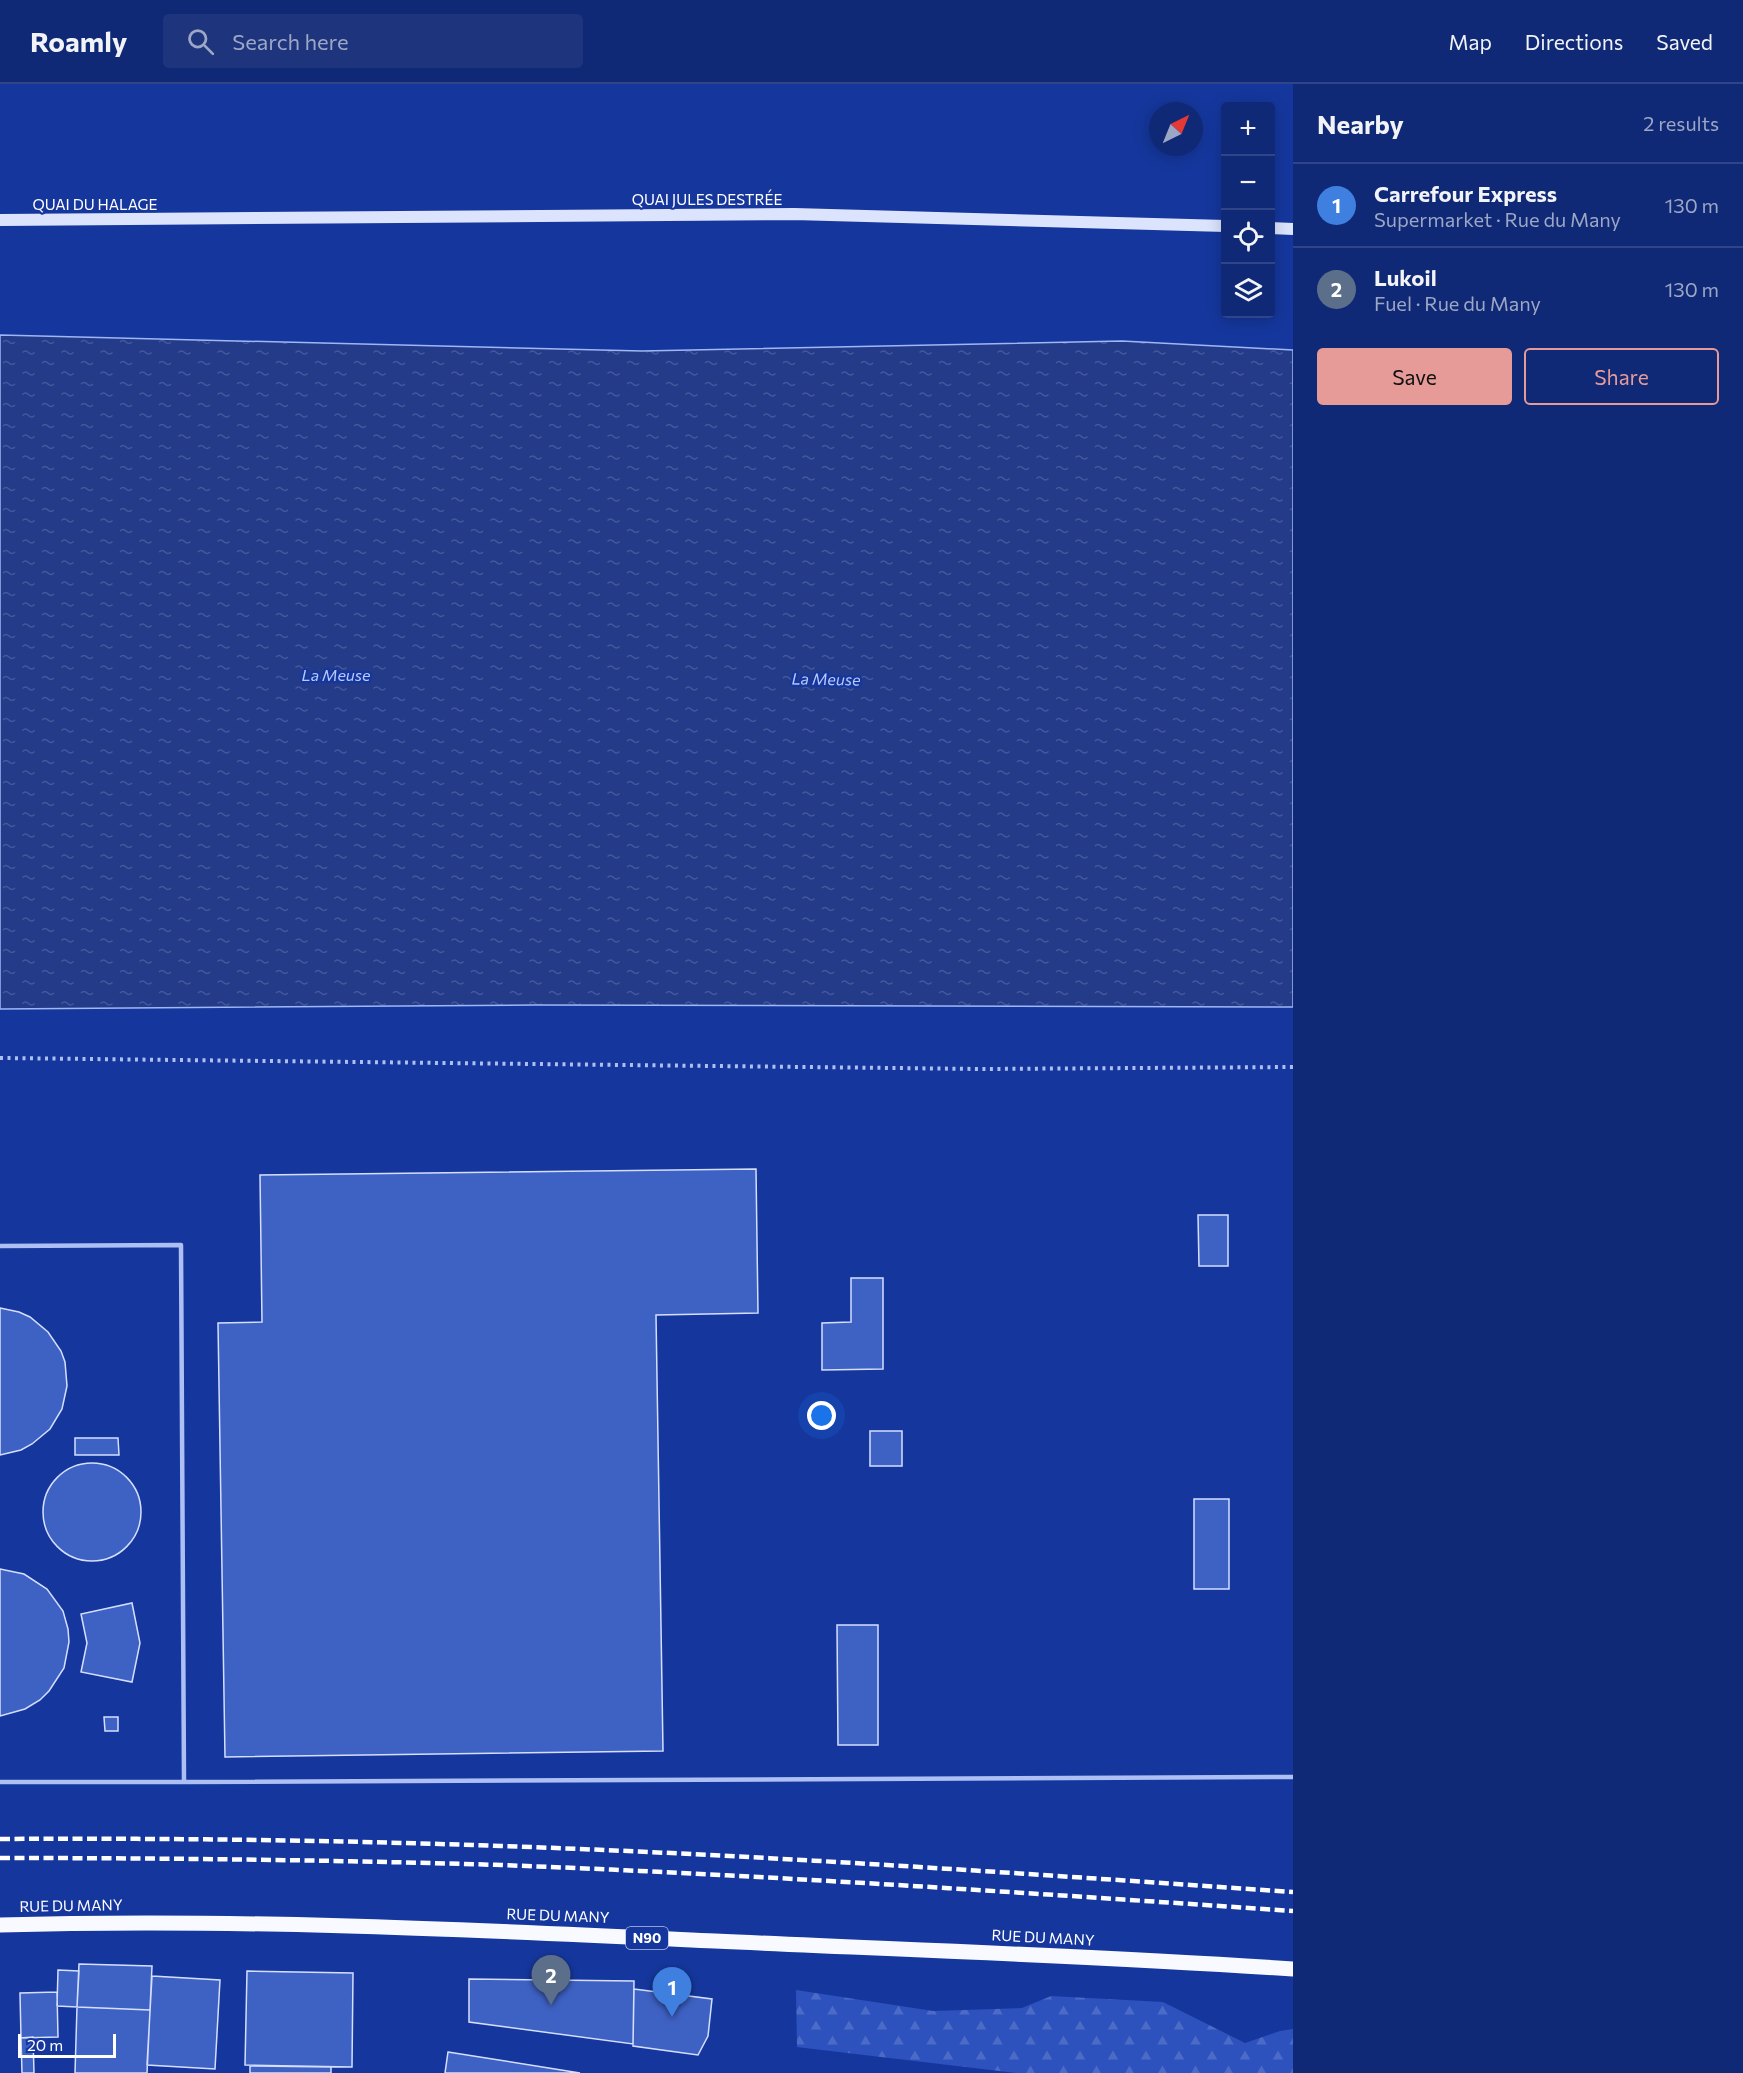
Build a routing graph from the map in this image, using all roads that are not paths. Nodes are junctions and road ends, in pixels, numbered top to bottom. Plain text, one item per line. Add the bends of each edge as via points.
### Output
1 (189, 219) joint
2 (0, 220) edge
3 (1221, 226) edge
4 (1275, 228) edge
5 (1293, 229) edge
6 (0, 1246) edge
7 (1293, 1777) edge
8 (0, 1782) edge
9 (184, 1782) junction
10 (0, 1925) edge
11 (1293, 1969) edge

1 - 2 main road, QUAI DU HALAGE
1 - 3 main road, QUAI JULES DESTRÉE via 794,214
4 - 5 main road
6 - 9 lane via 182,1245
7 - 9 lane
8 - 9 lane
10 - 11 main road, RUE DU MANY / N90 via 341,1926

